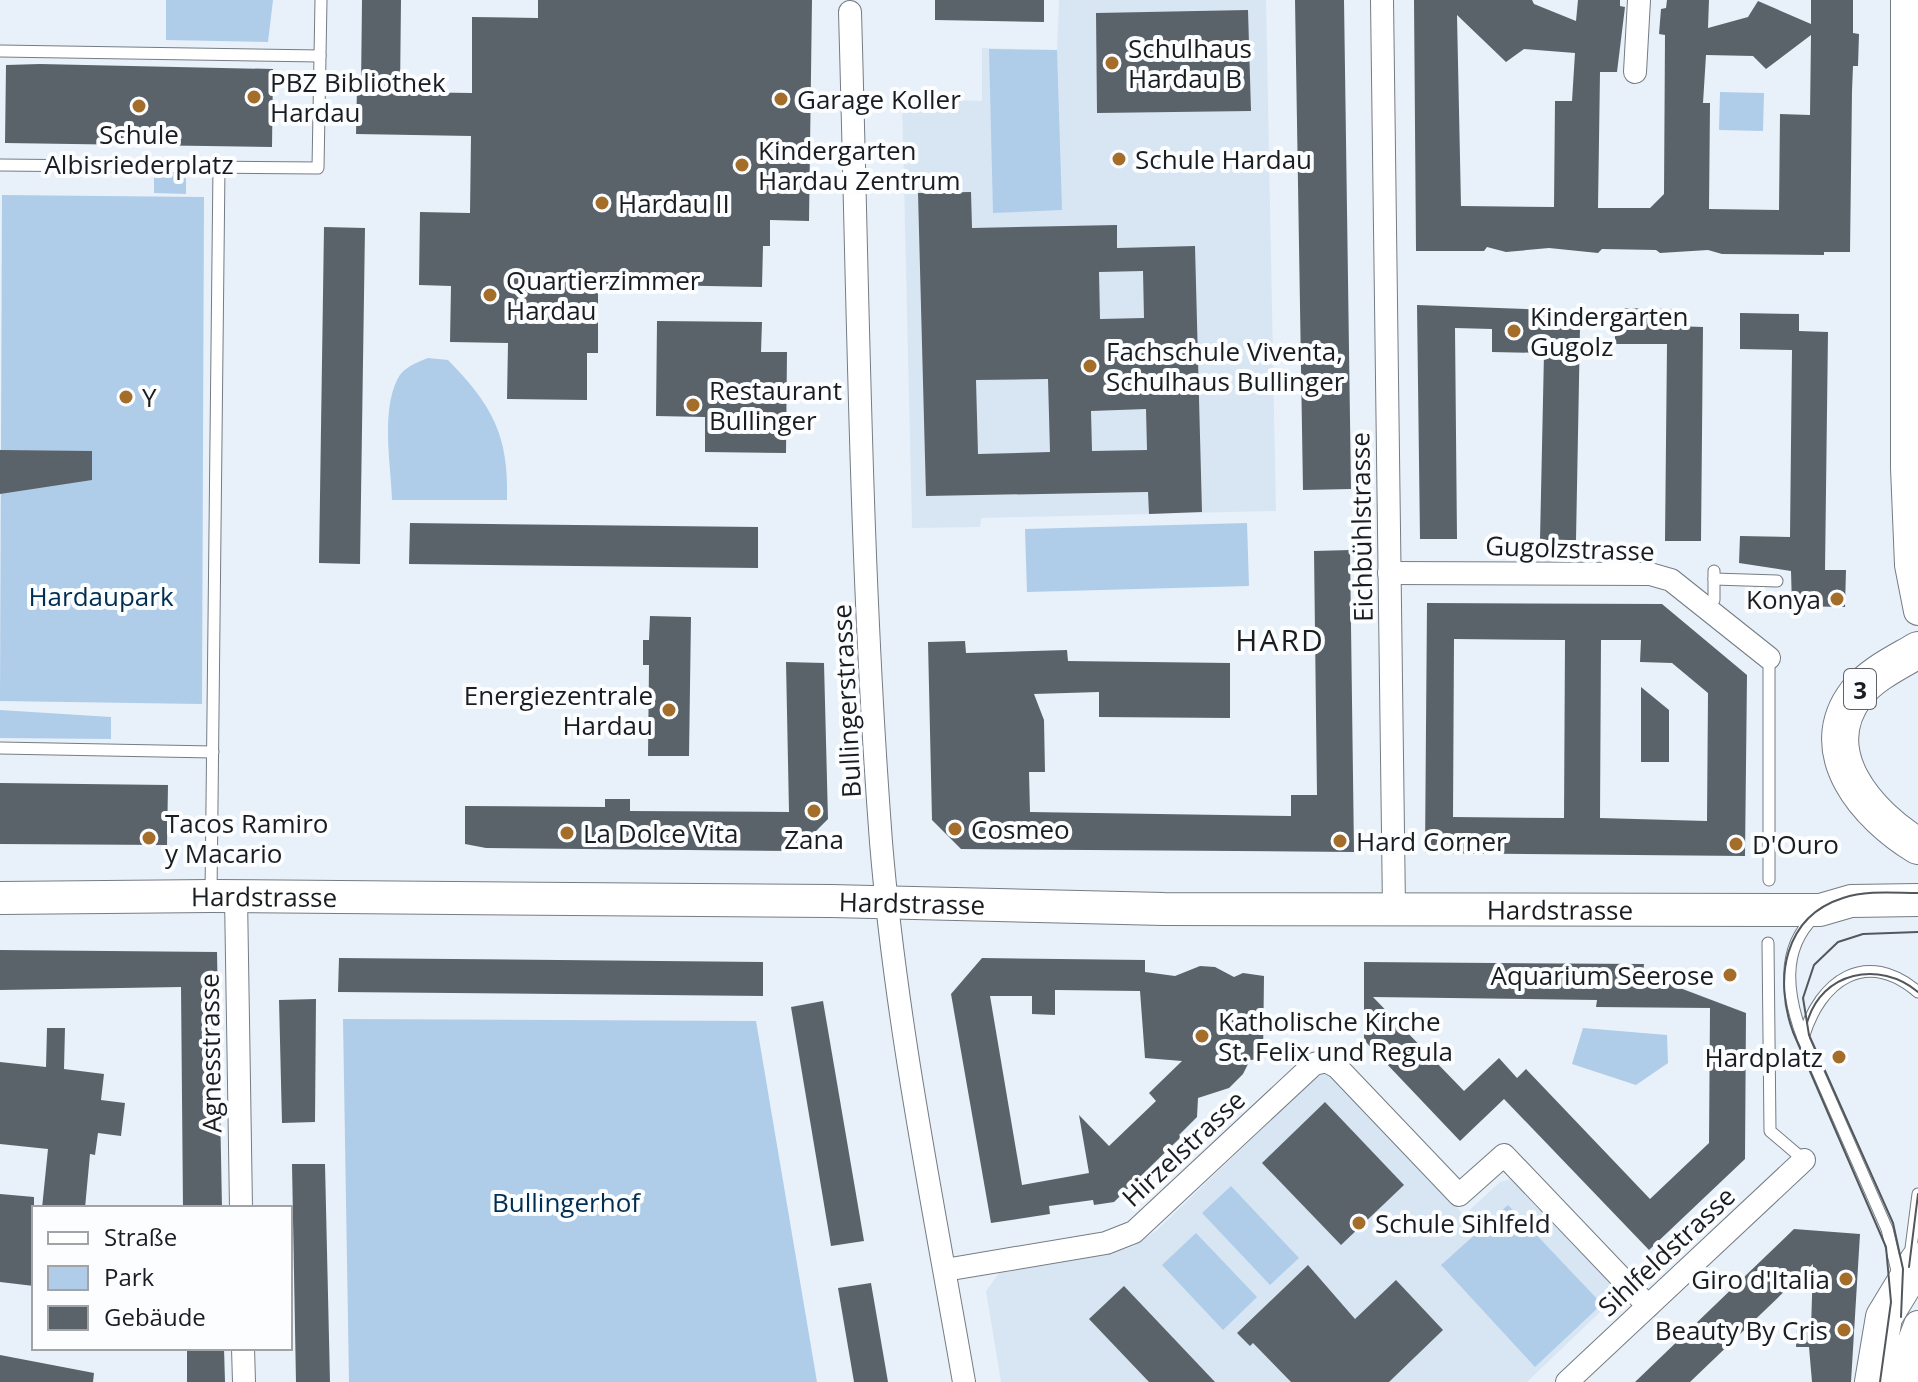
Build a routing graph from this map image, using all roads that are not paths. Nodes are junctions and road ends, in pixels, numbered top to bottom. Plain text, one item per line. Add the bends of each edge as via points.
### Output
1 (321, 0) edge
2 (1382, 0) edge
3 (1639, 0) edge
4 (1905, 0) edge
5 (850, 12) dead end
6 (0, 51) edge
7 (320, 56) junction
8 (1635, 72) dead end
9 (0, 165) edge
10 (219, 166) junction
11 (1389, 573) junction
12 (1777, 581) dead end
13 (1706, 609) junction
14 (1918, 611) edge
15 (1918, 650) edge
16 (1769, 658) joint
17 (0, 748) edge
18 (213, 752) junction
19 (1918, 846) edge
20 (1769, 880) dead end
21 (224, 896) junction
22 (0, 898) edge
23 (1918, 900) edge
24 (889, 904) junction
25 (1394, 909) junction
26 (1841, 910) junction
27 (1918, 921) edge
28 (1768, 943) dead end
29 (1918, 992) edge
30 (1803, 1038) junction
31 (1804, 1160) joint
32 (1918, 1194) edge
33 (241, 1206) edge
34 (945, 1270) junction
35 (1909, 1274) edge
36 (1648, 1306) junction
37 (1918, 1325) edge
38 (243, 1350) edge
39 (1902, 1374) edge
40 (244, 1382) edge
41 (964, 1382) edge
42 (1567, 1382) edge
43 (1873, 1382) edge
44 (1886, 1382) edge

1 - 7 lane
2 - 11 street, Eichbühlstrasse
3 - 8 street
4 - 14 street via 1905,468 1909,565
5 - 24 street, Bullingerstrasse via 871,632
6 - 7 lane
7 - 10 lane via 318,168
9 - 10 lane
10 - 18 lane
11 - 13 street, Gugolzstrasse via 1650,574 1671,580
11 - 25 street, Eichbühlstrasse
12 - 13 lane via 1714,575 1714,600
13 - 16 street, Gugolzstrasse
15 - 19 main road, 3 via 1856,694 1845,717 1843,755 1861,799
16 - 20 lane
17 - 18 lane
18 - 21 lane
21 - 22 main road, Hardstrasse
21 - 24 main road, Hardstrasse
21 - 33 street, Agnesstrasse
23 - 26 main road
24 - 25 main road, Hardstrasse
24 - 34 street, Bullingerstrasse via 899,999
25 - 26 main road, Hardstrasse
26 - 27 main road
26 - 30 lane via 1798,935 1791,958 1793,1005
28 - 31 lane via 1770,1131
29 - 30 lane via 1888,975 1848,977 1817,1002
30 - 35 lane
31 - 36 street, Sihlfeldstrasse
32 - 35 lane
34 - 36 street, Hirzelstrasse via 1106,1243 1134,1232 1314,1064 1326,1061 1459,1195 1504,1155
34 - 41 street, Bullingerstrasse
35 - 43 main road via 1884,1317
35 - 44 lane
36 - 42 street, Sihlfeldstrasse
37 - 39 street
38 - 40 street

